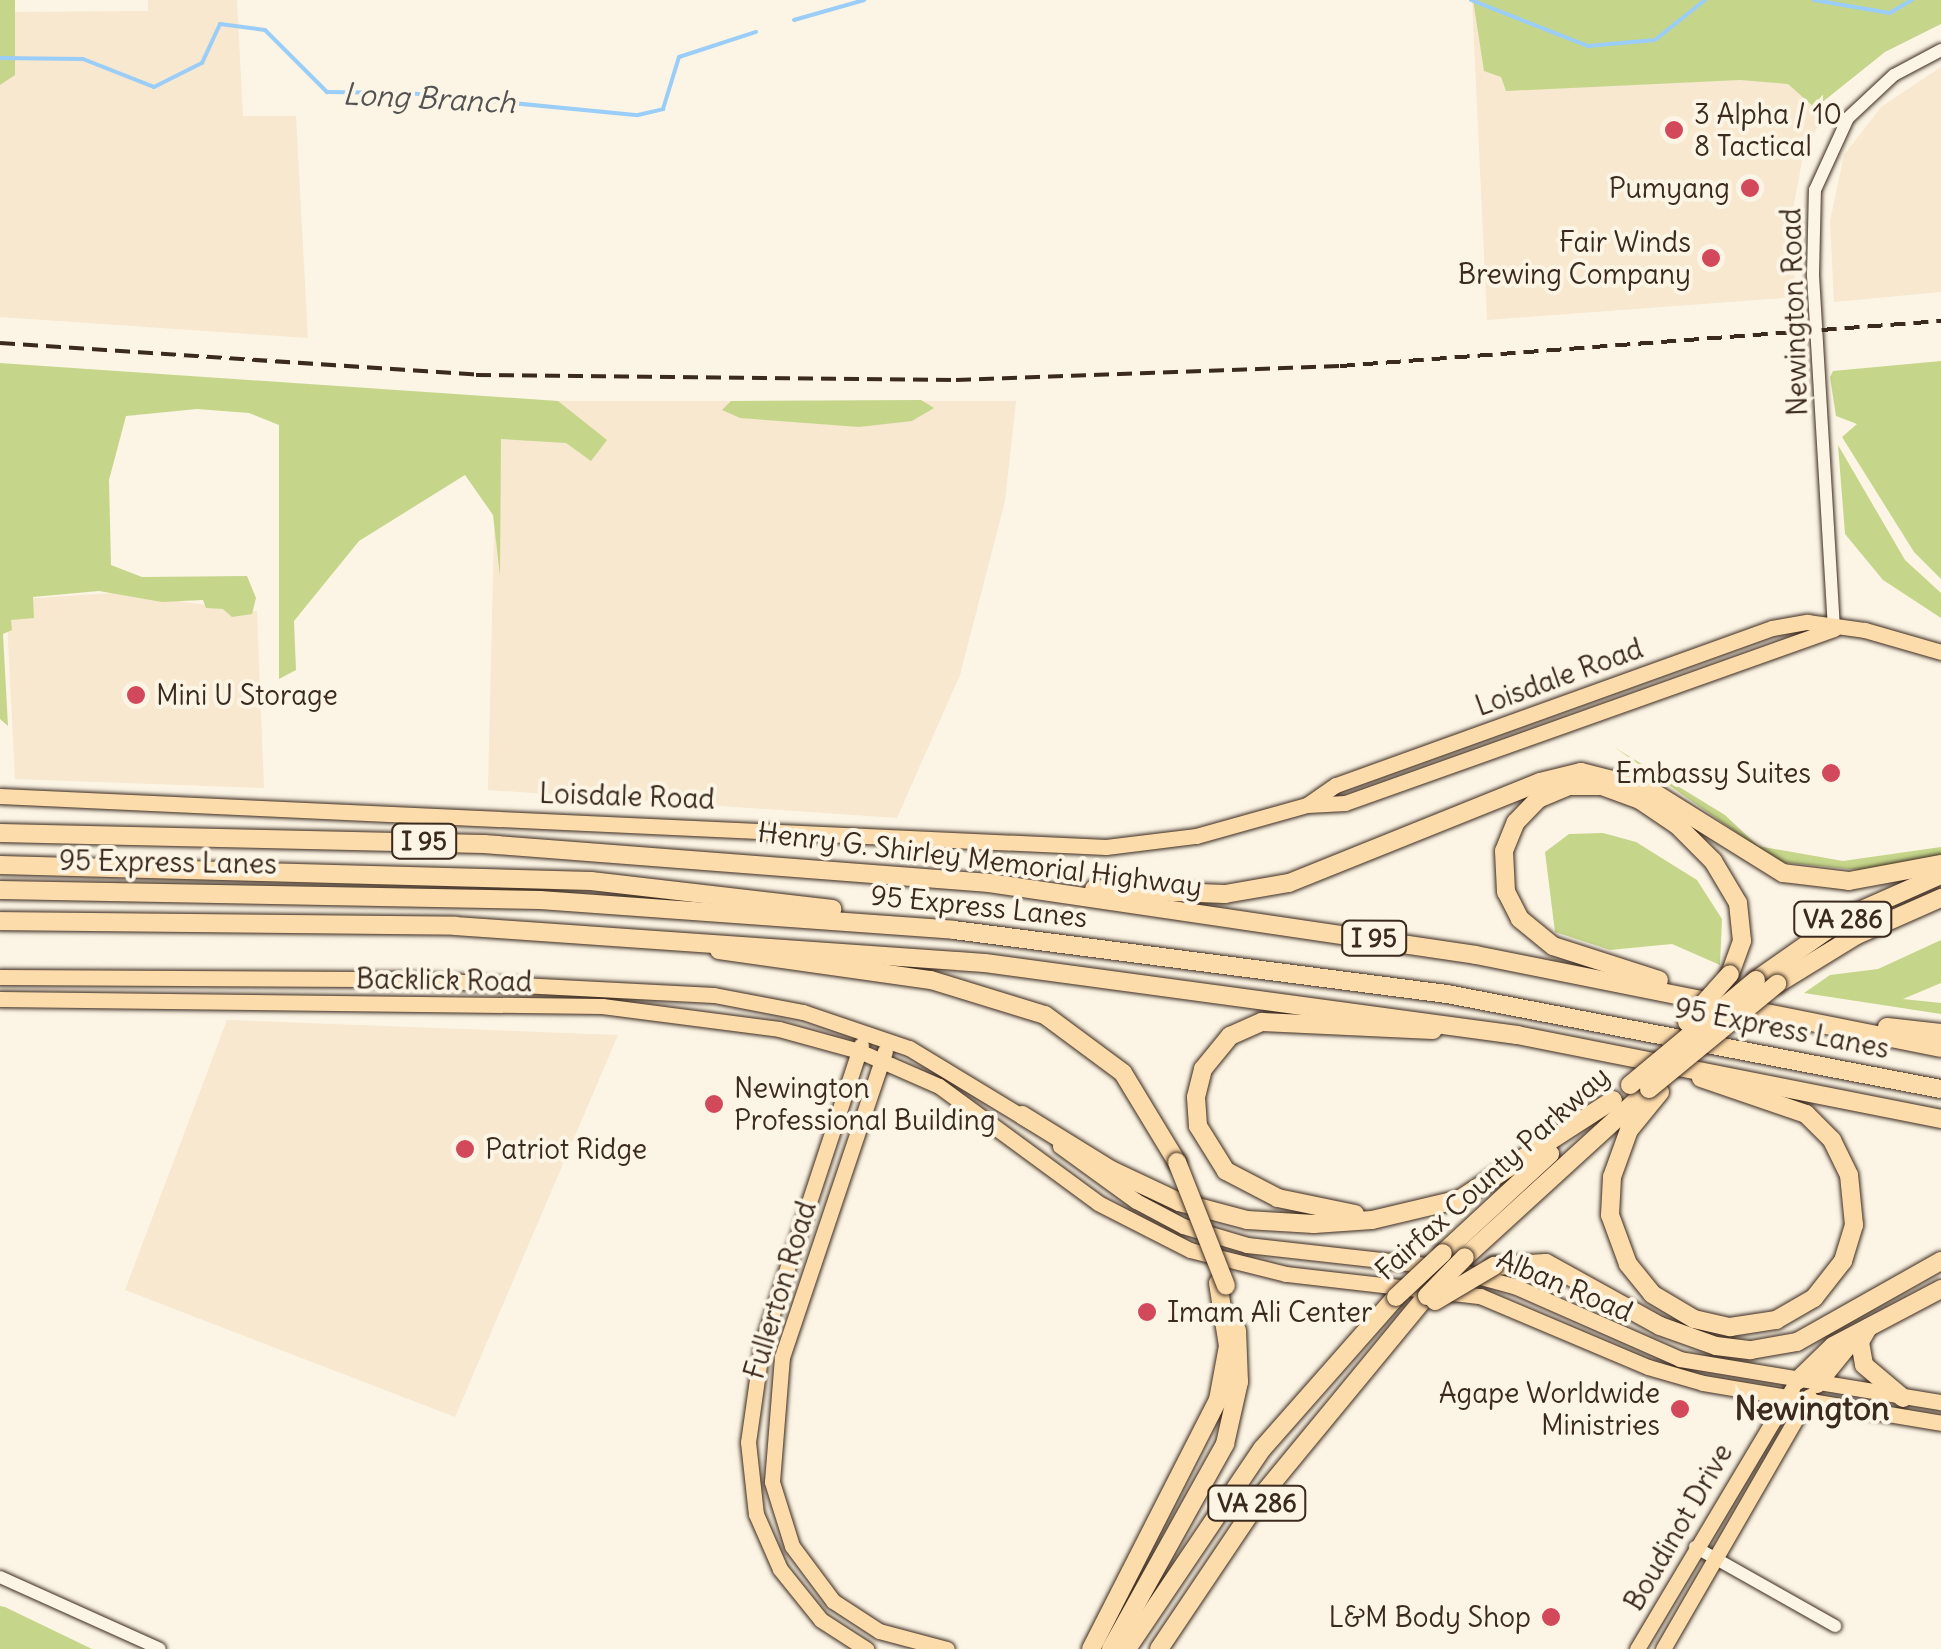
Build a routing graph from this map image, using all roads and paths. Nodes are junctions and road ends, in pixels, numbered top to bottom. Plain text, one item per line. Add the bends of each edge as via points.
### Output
1 (1941, 50) edge
2 (1834, 628) junction
3 (1941, 652) edge
4 (0, 796) edge
5 (0, 833) edge
6 (1941, 864) edge
7 (2, 866) edge
8 (1941, 875) edge
9 (0, 890) edge
10 (1044, 892) junction
11 (1941, 898) edge
12 (1941, 906) edge
13 (1895, 916) junction
14 (0, 921) edge
15 (954, 930) junction
16 (635, 935) junction
17 (0, 977) edge
18 (1702, 996) junction
19 (0, 999) edge
20 (1839, 1025) junction
21 (1475, 1028) junction
22 (866, 1032) junction
23 (1941, 1033) edge
24 (888, 1040) junction
25 (1941, 1048) edge
26 (859, 1052) junction
27 (881, 1060) junction
28 (1664, 1062) junction
29 (1646, 1089) junction
30 (1941, 1089) edge
31 (1612, 1100) junction
32 (1022, 1114) junction
33 (1941, 1119) edge
34 (1395, 1215) junction
35 (1444, 1260) junction
36 (1941, 1262) edge
37 (1222, 1285) junction
38 (1941, 1289) edge
39 (1427, 1296) junction
40 (1868, 1328) junction
41 (1817, 1384) junction
42 (1792, 1389) junction
43 (1903, 1398) junction
44 (1806, 1400) junction
45 (1941, 1402) edge
46 (1941, 1423) edge
47 (1695, 1546) junction
48 (1714, 1557) junction
49 (0, 1577) edge
50 (1835, 1626) dead end
51 (160, 1649) edge
52 (866, 1649) edge
53 (947, 1649) edge
54 (1092, 1649) edge
55 (1111, 1649) edge
56 (1127, 1649) edge
57 (1159, 1649) edge
58 (1638, 1649) edge
59 (1663, 1649) edge

1 - 2 street, Newington Road via 1894,75 1848,118 1815,190 1813,274
2 - 3 main road, Loisdale Road via 1880,632
2 - 4 main road, Loisdale Road via 1806,622 1742,637 1336,785 1307,804 1196,836 1079,848 724,824
5 - 10 highway, Henry G. Shirley Memorial Highway / I 95 via 266,834 588,849 848,868
6 - 10 highway via 1849,881 1783,874 1648,790 1581,772 1272,887 1225,894
7 - 15 highway via 590,881 775,899
8 - 29 highway, Fairfax County Parkway / VA 286, bridge via 1846,917 1756,980
9 - 15 highway, 95 Express Lanes via 520,899
10 - 18 highway, Henry G. Shirley Memorial Highway / I 95 via 1369,937
11 - 13 highway, Fairfax County Parkway / VA 286
12 - 13 highway
13 - 29 highway, Fairfax County Parkway / VA 286, bridge via 1777,984
14 - 16 highway via 456,926
15 - 30 highway, 95 Express Lanes via 1463,996
16 - 21 highway via 1047,970
16 - 37 highway, bridge via 931,980 1030,1008 1088,1041 1123,1072 1177,1162
17 - 22 main road, Backlick Road via 253,976 656,988 780,1006
18 - 20 highway, Henry G. Shirley Memorial Highway / I 95
18 - 29 highway, bridge via 1564,950 1526,926 1510,901 1503,862 1510,831 1530,805 1568,786 1602,786 1640,800 1677,825 1721,872 1741,912 1742,941 1730,974
19 - 26 main road, Backlick Road via 628,1007 748,1022
20 - 23 highway
20 - 25 highway, Henry G. Shirley Memorial Highway / I 95
21 - 28 highway
21 - 34 highway via 1394,1032 1318,1021 1262,1022 1230,1036 1203,1069 1198,1126 1234,1178 1312,1207
22 - 24 main road, Alban Road
22 - 26 main road, Fullerton Road
24 - 27 main road, Fullerton Road
24 - 32 main road, Alban Road
26 - 27 main road, Backlick Road
26 - 52 main road, Fullerton Road via 762,1344 748,1442 753,1501 780,1569 821,1620
27 - 39 main road, Alban Road via 973,1108 1098,1203 1190,1250 1286,1274
27 - 53 main road, Fullerton Road via 782,1358 772,1482 792,1546 833,1601 879,1631
28 - 29 highway via 1795,1107 1839,1152 1853,1188 1852,1237 1837,1272 1806,1306 1764,1324 1719,1326 1671,1309 1634,1275 1613,1228 1612,1177
28 - 33 highway
29 - 31 highway, Fairfax County Parkway / VA 286
29 - 39 highway, Fairfax County Parkway / VA 286, bridge
31 - 34 highway via 1482,1188
31 - 35 highway, Fairfax County Parkway / VA 286
32 - 34 highway via 1128,1179 1198,1209 1280,1223
32 - 35 main road, Alban Road via 1088,1169 1182,1226 1262,1248
35 - 42 main road, Alban Road via 1680,1359
35 - 56 highway, Fairfax County Parkway / VA 286, bridge via 1396,1297 1254,1460
36 - 39 highway, bridge via 1797,1342 1752,1350 1716,1346 1660,1326 1546,1262 1494,1266
37 - 54 highway via 1228,1346 1218,1400
37 - 55 highway via 1240,1358 1230,1432
38 - 40 highway
39 - 42 main road, Alban Road via 1480,1296 1648,1367
39 - 57 highway, Fairfax County Parkway / VA 286 via 1239,1527
40 - 41 highway
40 - 42 highway via 1822,1354
40 - 43 highway via 1860,1342 1864,1365
41 - 42 main road, Alban Road
41 - 43 main road, Alban Road
41 - 44 main road, Boudinot Drive
42 - 44 main road, Alban Road
42 - 47 main road, Boudinot Drive
43 - 45 main road, Alban Road
44 - 46 main road, Alban Road
44 - 48 main road, Boudinot Drive
47 - 48 street
47 - 58 main road, Boudinot Drive
48 - 50 street
48 - 59 main road, Boudinot Drive
49 - 51 street

